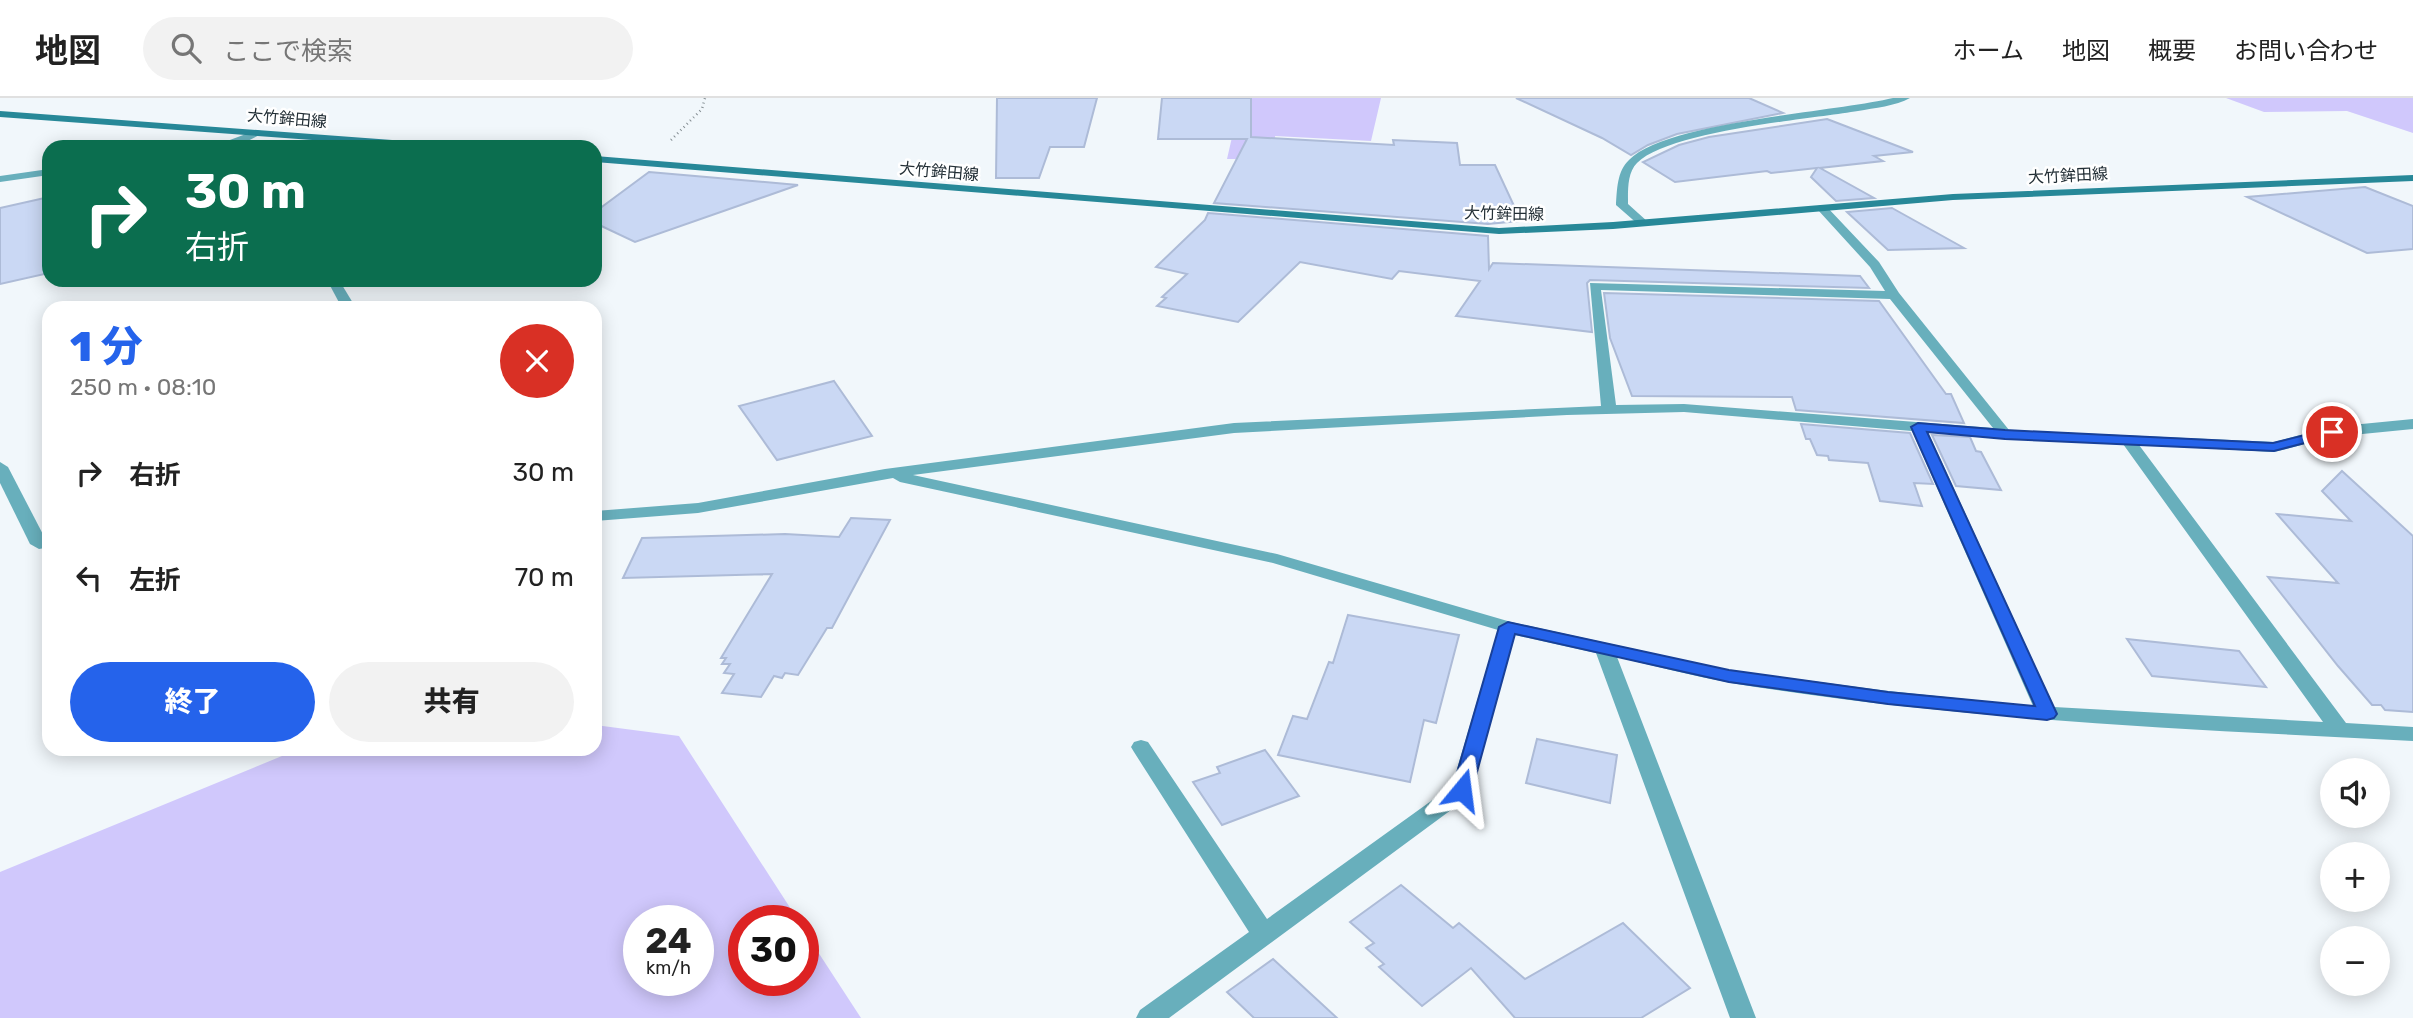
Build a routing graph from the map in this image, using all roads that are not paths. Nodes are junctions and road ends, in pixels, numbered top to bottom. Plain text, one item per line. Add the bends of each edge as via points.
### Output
1 (1905, 98) edge
2 (0, 114) edge
3 (260, 132) junction
4 (245, 140) edge
5 (359, 140) edge
6 (602, 160) edge
7 (42, 173) edge
8 (2413, 178) edge
9 (0, 179) edge
10 (1822, 208) junction
11 (1644, 224) junction
12 (1894, 295) junction
13 (1609, 410) junction
14 (2413, 424) edge
15 (1918, 427) junction
16 (2005, 434) junction
17 (2128, 441) junction
18 (0, 467) edge
19 (886, 474) junction
20 (602, 515) edge
21 (38, 544) dead end
22 (1508, 627) junction
23 (1604, 649) junction
24 (2047, 714) junction
25 (2340, 730) junction
26 (2413, 734) edge
27 (1141, 747) dead end
28 (1264, 934) junction
29 (1149, 1018) edge
30 (1743, 1018) edge

1 - 11 street via 1653,146 1632,161 1623,184 1622,205
2 - 3 main road, 大竹鉾田線
3 - 4 street
3 - 5 main road, 大竹鉾田線
6 - 11 main road, 大竹鉾田線 via 1418,226 1499,231
7 - 9 street
8 - 10 main road, 大竹鉾田線 via 2149,187
10 - 11 main road, 大竹鉾田線
10 - 12 street via 1875,265
12 - 13 street via 1594,286
12 - 16 street
13 - 15 street via 1684,408
13 - 19 street via 1234,428
14 - 17 street via 2332,432 2274,447
15 - 16 street
15 - 24 street
16 - 17 street
17 - 25 street
18 - 21 street
19 - 20 street via 698,508
19 - 22 street via 1277,559
22 - 23 street
22 - 28 street via 1462,790
23 - 24 street via 1729,676
23 - 30 street
24 - 25 street
25 - 26 street
27 - 28 street
28 - 29 street

